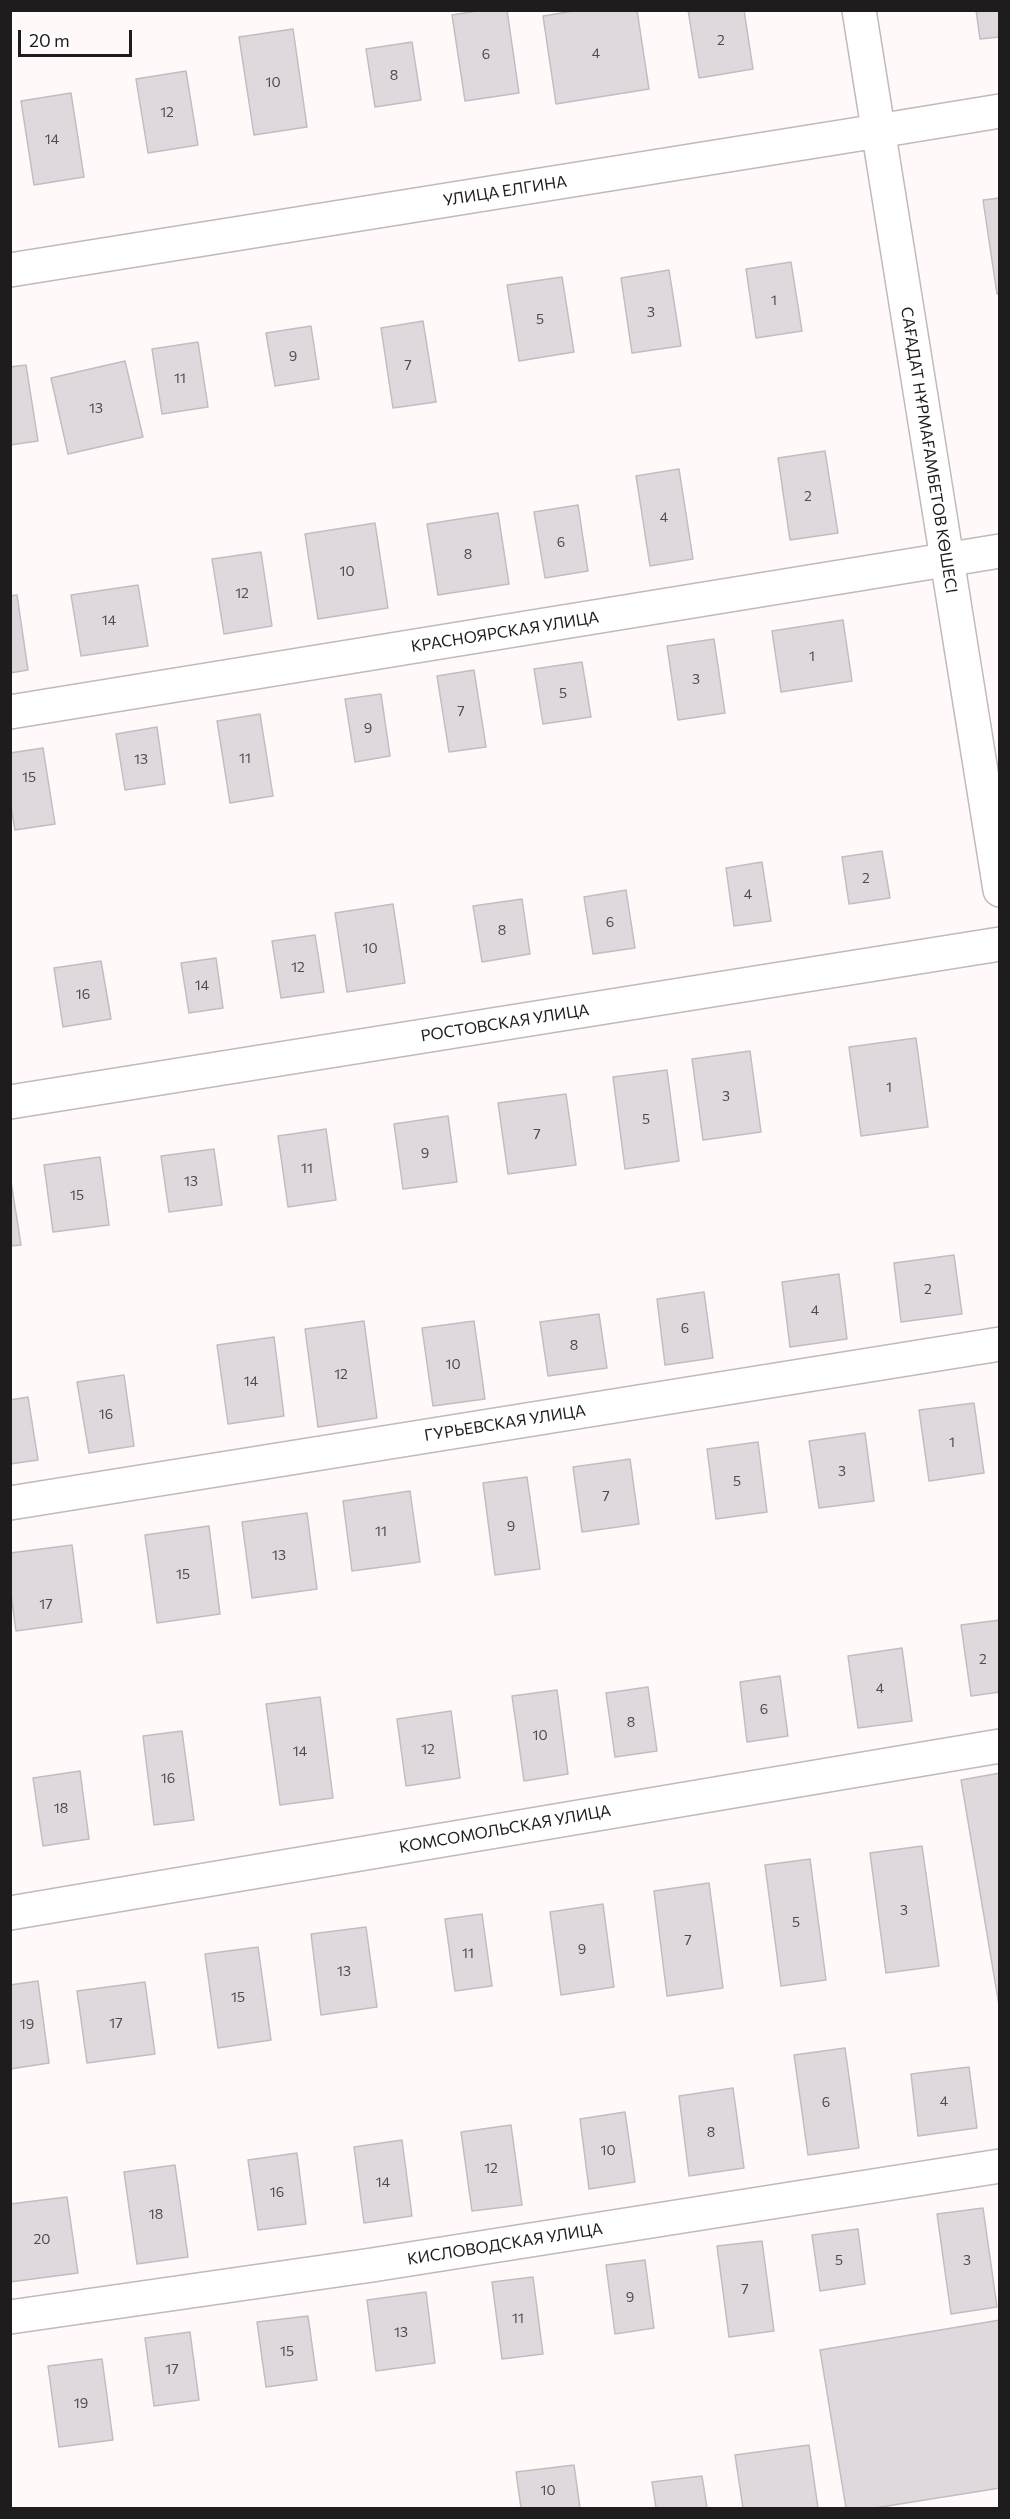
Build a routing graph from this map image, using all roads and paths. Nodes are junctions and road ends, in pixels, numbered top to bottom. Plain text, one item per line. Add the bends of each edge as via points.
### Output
1 (859, 10) edge
2 (999, 111) edge
3 (878, 131) junction
4 (10, 270) edge
5 (999, 551) edge
6 (947, 561) junction
7 (10, 712) edge
8 (999, 890) edge
9 (999, 944) edge
10 (10, 1102) edge
11 (999, 1344) edge
12 (10, 1503) edge
13 (999, 1746) edge
14 (10, 1913) edge
15 (999, 2166) edge
16 (10, 2318) edge

1 - 3 street, САҒАДАТ НҰРМАҒАМБЕТОВ КӨШЕСІ
2 - 3 street, УЛИЦА ЕЛГИНА
3 - 4 street, УЛИЦА ЕЛГИНА
3 - 6 street, САҒАДАТ НҰРМАҒАМБЕТОВ КӨШЕСІ
5 - 6 street, КРАСНОЯРСКАЯ УЛИЦА
6 - 7 street, КРАСНОЯРСКАЯ УЛИЦА
6 - 8 street, САҒАДАТ НҰРМАҒАМБЕТОВ КӨШЕСІ
9 - 10 street, РОСТОВСКАЯ УЛИЦА
11 - 12 street, ГУРЬЕВСКАЯ УЛИЦА
13 - 14 street, КОМСОМОЛЬСКАЯ УЛИЦА
15 - 16 street, КИСЛОВОДСКАЯ УЛИЦА

